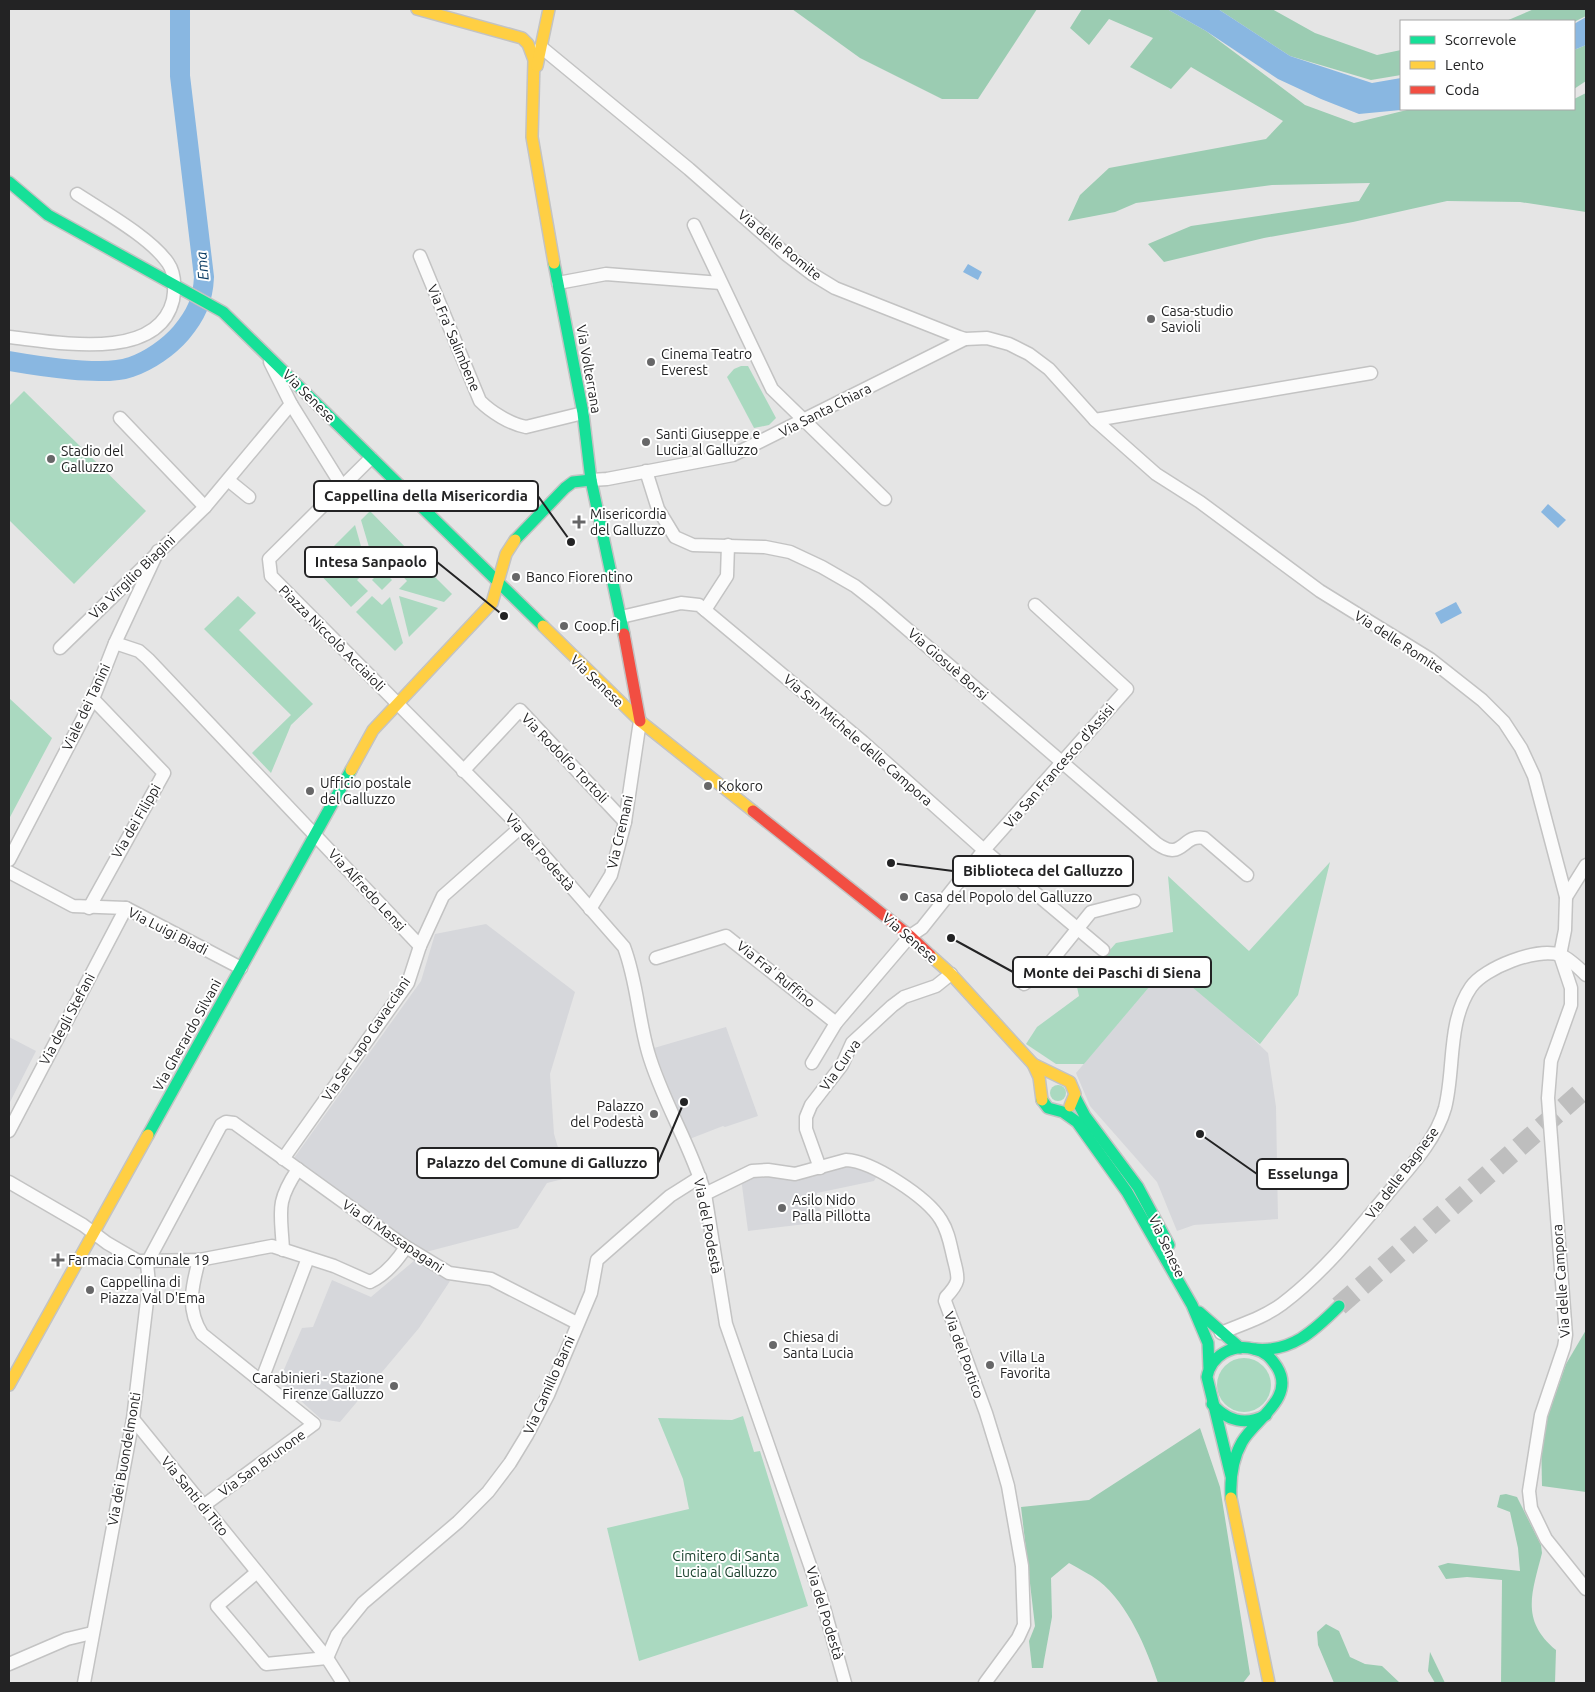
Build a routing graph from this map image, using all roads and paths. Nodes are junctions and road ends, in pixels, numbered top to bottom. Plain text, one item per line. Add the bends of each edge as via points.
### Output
1 (417, 9) edge
2 (549, 9) edge
3 (546, 22) junction
4 (535, 33) junction
5 (522, 38) junction
6 (541, 47) junction
7 (536, 71) junction
8 (9, 182) edge
9 (77, 194) dead end
10 (694, 225) dead end
11 (420, 256) dead end
12 (558, 283) junction
13 (721, 283) junction
14 (174, 285) junction
15 (9, 337) edge
16 (965, 339) junction
17 (264, 351) junction
18 (1371, 373) dead end
19 (291, 404) junction
20 (583, 413) junction
21 (120, 418) dead end
22 (1095, 420) junction
23 (803, 422) junction
24 (371, 458) junction
25 (646, 471) junction
26 (228, 480) junction
27 (591, 480) junction
28 (342, 486) junction
29 (249, 497) dead end
30 (885, 499) dead end
31 (205, 507) junction
32 (728, 545) junction
33 (158, 551) junction
34 (498, 584) junction
35 (1035, 605) dead end
36 (705, 610) junction
37 (621, 616) junction
38 (115, 643) junction
39 (60, 648) dead end
40 (93, 699) junction
41 (396, 702) junction
42 (640, 721) junction
43 (1061, 762) junction
44 (462, 770) junction
45 (625, 822) junction
46 (520, 828) junction
47 (314, 834) junction
48 (984, 850) junction
49 (9, 860) edge
50 (1586, 865) edge
51 (9, 872) edge
52 (1247, 875) dead end
53 (1566, 897) junction
54 (1134, 901) dead end
55 (89, 908) junction
56 (126, 908) junction
57 (590, 909) junction
58 (1077, 928) junction
59 (910, 936) junction
60 (420, 946) junction
61 (1103, 950) dead end
62 (1560, 955) junction
63 (656, 958) dead end
64 (241, 968) junction
65 (951, 974) junction
66 (1586, 975) edge
67 (1024, 984) dead end
68 (836, 1023) junction
69 (812, 1063) dead end
70 (1033, 1064) junction
71 (1058, 1075) junction
72 (1040, 1086) junction
73 (1075, 1097) junction
74 (1058, 1110) junction
75 (9, 1130) edge
76 (283, 1159) junction
77 (820, 1168) junction
78 (298, 1169) junction
79 (700, 1177) junction
80 (9, 1182) edge
81 (705, 1194) junction
82 (94, 1233) junction
83 (406, 1247) junction
84 (283, 1250) junction
85 (308, 1258) junction
86 (199, 1260) junction
87 (147, 1263) junction
88 (1190, 1301) junction
89 (1339, 1306) tunnel mouth
90 (577, 1323) junction
91 (1221, 1333) junction
92 (1307, 1336) junction
93 (1240, 1348) junction
94 (1254, 1349) junction
95 (1296, 1354) dead end
96 (1290, 1367) dead end
97 (1209, 1368) junction
98 (261, 1382) junction
99 (9, 1385) edge
100 (1278, 1400) junction
101 (1211, 1402) junction
102 (1268, 1413) junction
103 (133, 1419) junction
104 (1232, 1476) junction
105 (203, 1506) junction
106 (257, 1572) junction
107 (1586, 1589) edge
108 (92, 1633) junction
109 (328, 1658) junction
110 (9, 1664) edge
111 (84, 1683) edge
112 (343, 1683) edge
113 (845, 1683) edge
114 (985, 1683) edge
115 (1269, 1683) edge

1 - 5 main road
2 - 3 main road
3 - 4 main road
3 - 6 main road
4 - 5 main road
4 - 6 main road
5 - 7 main road, Via Volterrana via 532,52
6 - 7 main road
6 - 16 street, Via delle Romite via 812,274 835,288
7 - 12 main road, Via Volterrana via 532,106 534,156
8 - 14 main road, Via Senese via 48,215
9 - 14 street via 161,254 172,269
10 - 13 street
11 - 20 street, Via Fra' Salimbene via 480,401 486,407 517,426 526,427
12 - 13 street via 606,274
12 - 20 main road, Via Volterrana
13 - 23 street via 772,389
14 - 15 street via 172,304 162,321 135,340 108,344
14 - 17 main road, Via Senese via 216,308
16 - 22 street, Via delle Romite via 987,338 1029,354 1049,369
16 - 23 street, Via Santa Chiara
17 - 19 street
17 - 24 main road, Via Senese
18 - 22 street
19 - 26 street, Via Virgilio Biagini
19 - 28 street
20 - 27 main road, Via Volterrana
21 - 31 street
22 - 53 street, Via delle Romite via 1156,474 1200,502 1320,591 1430,660 1482,700 1504,722 1534,776
23 - 25 street, Via Santa Chiara via 733,455
23 - 30 street
24 - 28 street, Piazza Niccolò Acciaioli
24 - 34 main road, Via Senese
25 - 27 street, Via Santa Chiara
25 - 32 street, Via Giosuè Borsi via 658,509 675,537 693,545
26 - 29 street
26 - 31 street, Via Virgilio Biagini
27 - 34 main road, Piazza Niccolò Acciaioli via 573,482 565,488 513,544 506,554
27 - 37 main road, Via Volterrana
28 - 41 street, Piazza Niccolò Acciaioli via 269,559 271,576
31 - 33 street, Via Virgilio Biagini
32 - 36 street via 727,576
32 - 43 street, Via Giosuè Borsi via 790,552 854,586
33 - 38 street, Viale dei Tanini
33 - 39 street, Via Virgilio Biagini
34 - 41 main road, Piazza Niccolò Acciaioli via 492,603
34 - 42 main road, Via Senese
35 - 43 street, Via San Francesco d'Assisi via 1127,689
36 - 37 street, Via San Michele delle Campora via 699,605 681,603
36 - 48 street, Via San Michele delle Campora via 863,742
37 - 42 main road, Via Volterrana
38 - 40 street, Viale dei Tanini
38 - 47 street, Via Alfredo Lensi via 144,655
40 - 49 street, Viale dei Tanini
40 - 55 street, Via dei Filippi via 164,773
41 - 44 street, Via del Podestà
41 - 47 main road, Via Gherardo Silvani via 373,730
42 - 45 street, Via Cremani
42 - 59 main road, Via Senese
43 - 48 street, Via San Francesco d'Assisi
43 - 52 street, Via Giosuè Borsi via 1164,849 1175,851 1193,838 1204,838
44 - 45 street, Via Rodolfo Tortoli via 520,710
44 - 46 street, Via del Podestà
45 - 57 street, Via Cremani via 611,875
46 - 57 street, Via del Podestà
46 - 60 street, Via Ser Lapo Gavacciani via 443,896
47 - 60 street, Via Alfredo Lensi
47 - 64 main road, Via Gherardo Silvani
48 - 58 street, Via San Michele delle Campora
48 - 59 street, Via San Francesco d'Assisi via 922,928
50 - 53 street
51 - 55 street, Via Luigi Biadi via 74,906
53 - 62 street, Via delle Romite
54 - 58 street via 1091,912
55 - 56 street, Via Luigi Biadi
56 - 64 street, Via Luigi Biadi
56 - 75 street, Via degli Stefani
57 - 79 street, Via del Podestà via 624,947 631,964 648,1051
58 - 61 street, Via San Michele delle Campora
58 - 67 street via 1045,969
59 - 65 main road, Via Senese
59 - 68 street
60 - 76 street, Via Ser Lapo Gavacciani via 408,983
62 - 66 street
62 - 91 street, Via delle Bagnese via 1545,953 1523,958 1490,970 1472,986 1461,1004 1445,1107 1438,1129 1350,1239 1305,1285 1264,1315
62 - 107 street, Via delle Campora via 1571,988 1571,1005 1551,1061 1548,1098 1566,1335 1541,1416 1528,1491 1531,1508 1546,1539
63 - 68 street, Via Fra' Ruffino via 726,936
64 - 82 main road, Via Gherardo Silvani
65 - 70 main road, Via Senese
65 - 77 street, Via Curva via 936,986 892,1006 852,1043 842,1065 806,1117 806,1128
68 - 69 street
70 - 71 main road, Via Senese
70 - 72 main road, Via Senese
71 - 72 main road via 1049,1077
71 - 73 main road, Via Senese via 1072,1083
72 - 74 main road, Via Senese via 1042,1102 1048,1108
73 - 74 main road via 1070,1106
73 - 88 main road, Via Senese via 1085,1116 1133,1180 1159,1224
74 - 88 main road, Via Senese via 1077,1122 1127,1192
76 - 78 street, Via di Massapagani
76 - 87 street, Via di Massapagani via 234,1124 226,1122 221,1125
77 - 81 street, Via del Portico via 795,1174 752,1171
77 - 114 street, Via del Portico via 846,1160 871,1166 924,1201 942,1221 948,1235 958,1278 945,1301 986,1413 1008,1486 1022,1566 1024,1624 1018,1638
78 - 83 street, Via di Massapagani
78 - 84 street via 280,1205
79 - 81 street, Via del Podestà
79 - 90 street, Via Camillo Barni via 670,1196 597,1260 591,1293
80 - 82 street
81 - 113 street, Via del Podestà via 726,1324 821,1597
82 - 87 street via 131,1258
82 - 99 main road, Via Gherardo Silvani
83 - 85 street via 399,1258 370,1282
83 - 90 street, Via di Massapagani via 449,1274 491,1279
84 - 85 street
84 - 86 street via 272,1246
85 - 98 street
86 - 87 street
86 - 98 street, Via San Brunone via 190,1290 192,1314 202,1334
87 - 103 street, Via dei Buondelmonti via 149,1284
88 - 91 main road, Via Senese
88 - 97 main road, Via Senese via 1208,1343
89 - 92 main road
90 - 109 street, Via Camillo Barni via 548,1395 510,1463 488,1492 458,1522 363,1603 337,1635
91 - 93 main road, Via Senese
92 - 94 main road via 1285,1349
92 - 95 main road
93 - 94 main road
93 - 97 main road via 1224,1353
94 - 100 main road via 1269,1357 1276,1366 1281,1382
96 - 100 main road, Via Senese
97 - 101 main road, Via Senese via 1206,1384
98 - 105 street, Via San Brunone via 314,1424
100 - 102 main road, Via Senese
101 - 102 main road via 1221,1414 1235,1421 1251,1421
101 - 104 main road, Via Senese
102 - 104 main road, Via Senese via 1242,1443
103 - 105 street, Via Santi di Tito
103 - 108 street, Via dei Buondelmonti
104 - 115 main road, Via Senese via 1234,1518
105 - 106 street, Via Santi di Tito
106 - 109 street, Via Santi di Tito
106 - 109 street via 217,1606 266,1664
108 - 110 street via 67,1638
108 - 111 street, Via dei Buondelmonti
109 - 112 street

